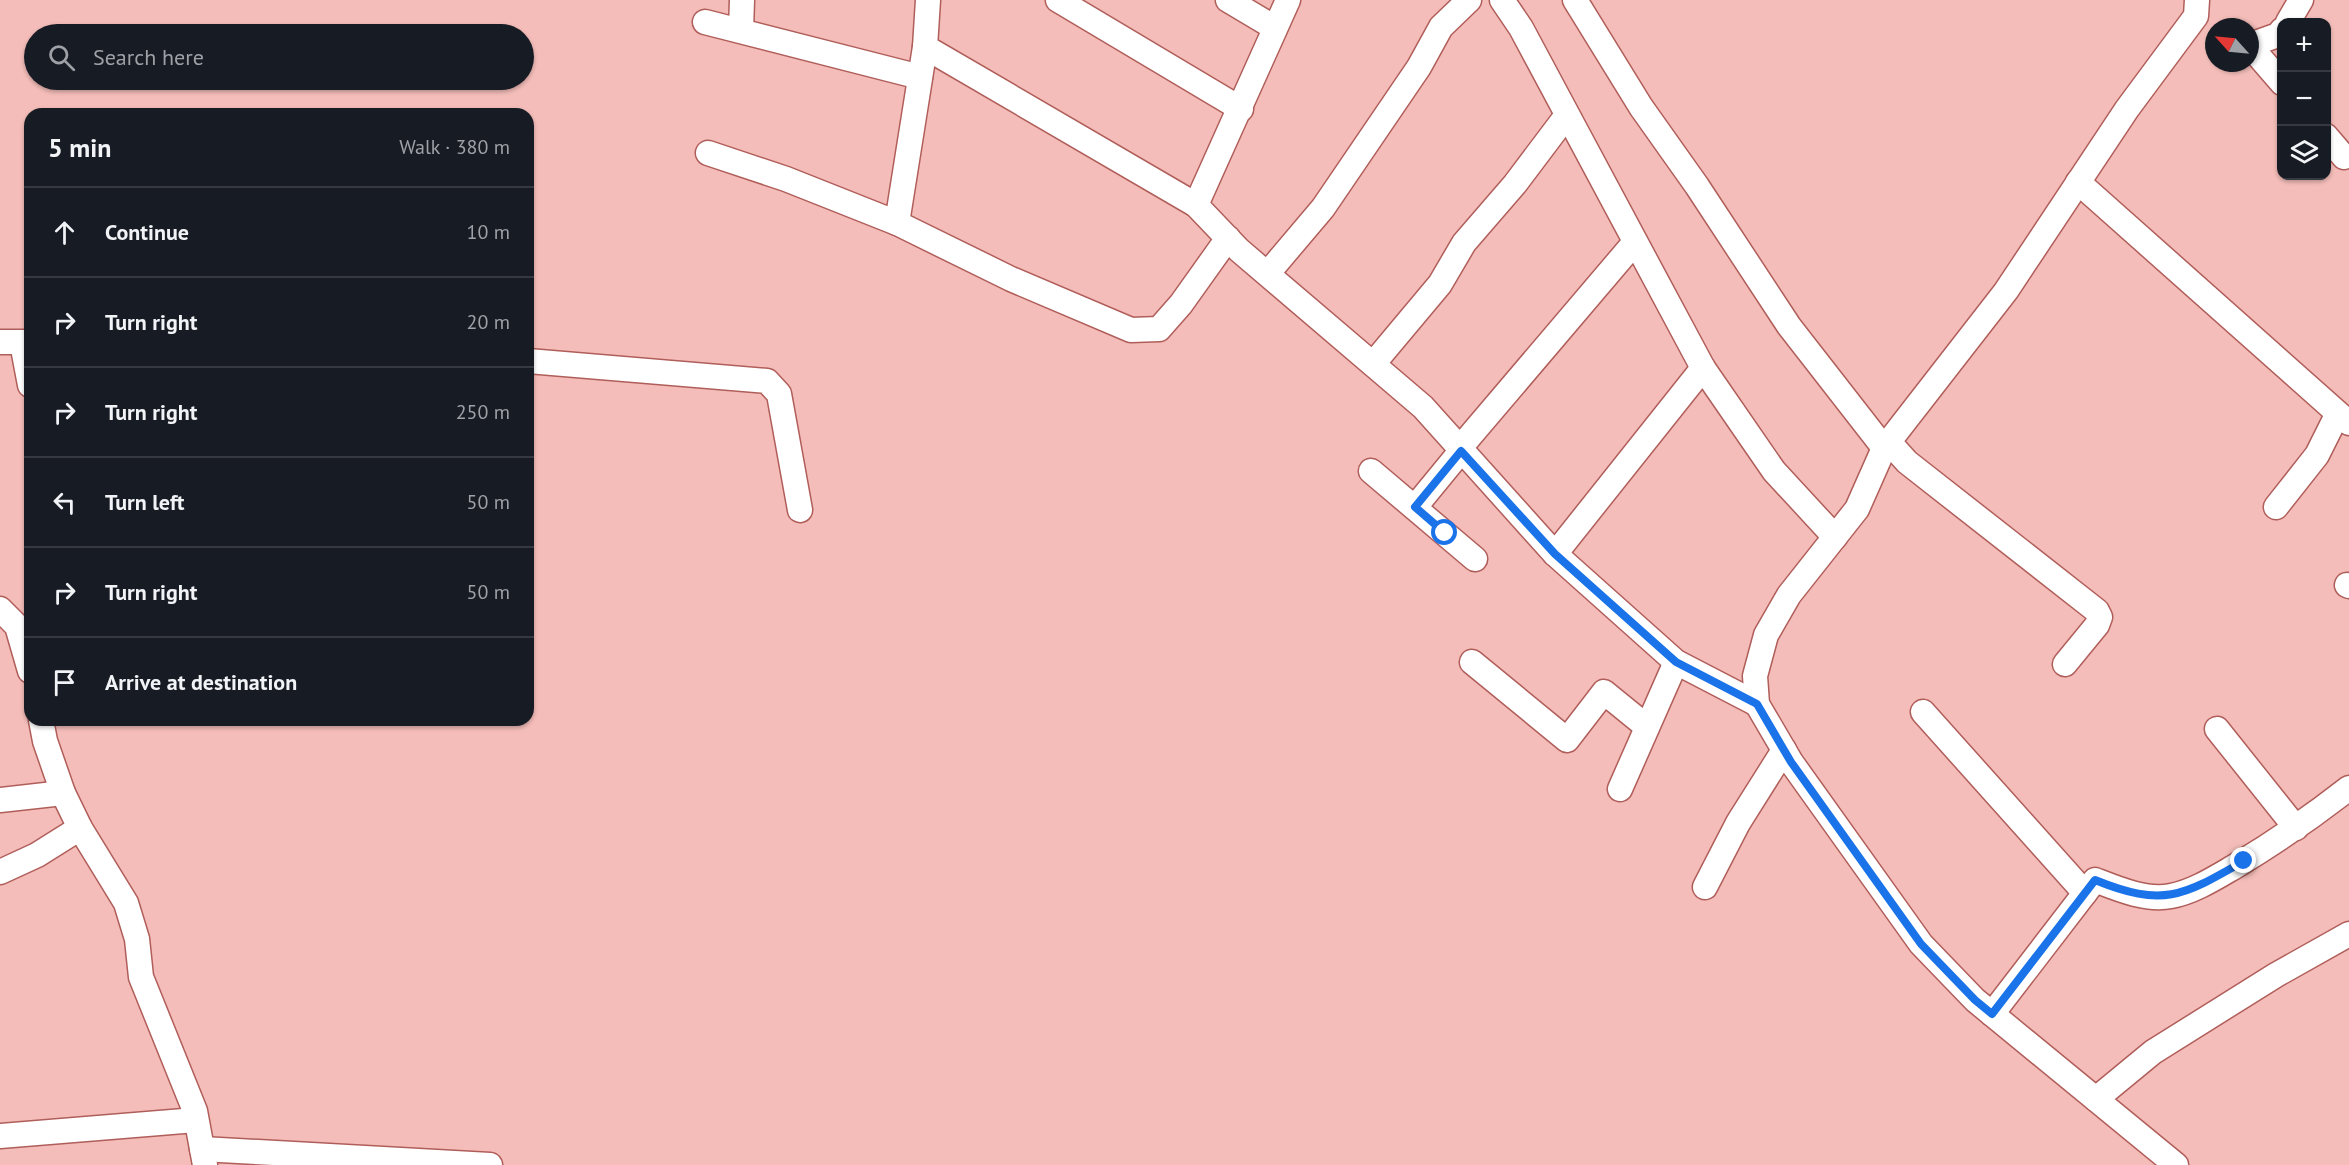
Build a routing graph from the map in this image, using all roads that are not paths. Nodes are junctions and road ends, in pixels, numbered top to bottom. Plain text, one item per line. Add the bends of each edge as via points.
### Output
1 (742, 0) edge
2 (928, 0) edge
3 (1058, 0) edge
4 (1228, 0) edge
5 (1288, 0) edge
6 (1469, 0) edge
7 (1502, 0) edge
8 (1575, 0) edge
9 (2197, 0) edge
10 (2301, 0) edge
11 (2290, 18) edge
12 (705, 22) dead end
13 (1275, 28) junction
14 (741, 30) junction
15 (2277, 35) edge
16 (2259, 42) edge
17 (925, 47) junction
18 (2259, 56) edge
19 (921, 77) junction
20 (2277, 77) edge
21 (1241, 109) junction
22 (1567, 115) junction
23 (2331, 142) edge
24 (708, 153) dead end
25 (2344, 157) dead end
26 (2078, 182) junction
27 (1196, 205) junction
28 (897, 223) junction
29 (1228, 238) junction
30 (1635, 242) junction
31 (1268, 273) junction
32 (17, 342) edge
33 (534, 362) edge
34 (1373, 364) junction
35 (24, 365) edge
36 (1703, 368) junction
37 (2343, 419) edge
38 (1886, 445) junction
39 (1460, 450) junction
40 (1371, 471) dead end
41 (1415, 507) junction
42 (2276, 507) dead end
43 (800, 510) dead end
44 (1835, 537) junction
45 (1555, 554) junction
46 (1474, 559) dead end
47 (0, 609) edge
48 (24, 650) edge
49 (1472, 662) dead end
50 (1676, 662) junction
51 (2065, 664) dead end
52 (1757, 704) junction
53 (1923, 712) dead end
54 (43, 726) edge
55 (1647, 727) junction
56 (2217, 729) dead end
57 (1784, 750) junction
58 (2349, 788) edge
59 (1620, 789) dead end
60 (63, 792) junction
61 (0, 800) edge
62 (80, 828) junction
63 (2296, 828) junction
64 (0, 872) edge
65 (1705, 887) dead end
66 (2085, 893) junction
67 (2349, 934) edge
68 (1992, 1014) junction
69 (2096, 1098) junction
70 (196, 1120) junction
71 (0, 1136) edge
72 (203, 1157) edge
73 (490, 1165) edge
74 (2176, 1165) edge

1 - 14 street
2 - 17 street
3 - 21 street
4 - 13 street
5 - 13 street
6 - 31 street via 1442,27 1323,208
7 - 22 street
8 - 38 street via 1641,107 1789,326
9 - 26 street via 2196,16
10 - 11 street
12 - 14 street
13 - 21 street
14 - 19 street
15 - 16 street
17 - 19 street
17 - 27 street
18 - 20 street
19 - 28 street
21 - 27 street
22 - 30 street
22 - 34 street via 1464,243 1440,284
23 - 25 street
24 - 28 street via 786,178
26 - 37 street
26 - 38 street via 2006,291
27 - 29 street
28 - 29 street via 1011,279 1131,330 1159,328
29 - 31 street
30 - 36 street
30 - 39 street
31 - 34 street
32 - 35 street
33 - 43 street via 767,381 779,394
34 - 39 street via 1423,407
36 - 44 street via 1774,471
36 - 45 street
37 - 42 street
38 - 44 street via 1857,509
38 - 51 street via 2097,611 2097,625
39 - 41 street
39 - 45 street
40 - 41 street
41 - 46 street
44 - 52 street via 1789,595 1766,635 1755,676
45 - 50 street
47 - 48 street via 17,626
49 - 55 street via 1567,740 1604,692
50 - 52 street
50 - 55 street
52 - 57 street
53 - 66 street
54 - 60 street
55 - 59 street
56 - 63 street
57 - 65 street via 1738,823
57 - 68 street via 1921,944
58 - 63 street
60 - 61 street
60 - 62 street
62 - 64 street
62 - 70 street via 126,903 137,939 141,977 169,1041
63 - 66 street via 2207,882 2171,897 2127,893 2095,880
66 - 68 street
67 - 69 street via 2153,1052
68 - 69 street
69 - 74 street
70 - 71 street
70 - 72 street
72 - 73 street

